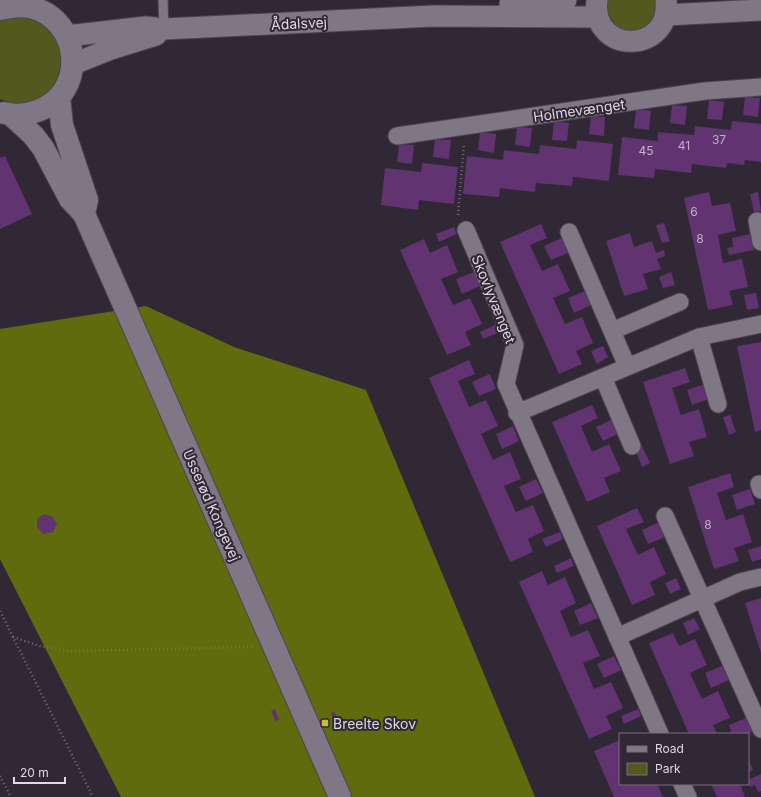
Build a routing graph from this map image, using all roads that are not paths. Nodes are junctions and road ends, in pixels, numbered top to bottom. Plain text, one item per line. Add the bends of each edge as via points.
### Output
1 (163, 0) edge
2 (566, 0) edge
3 (10, 5) edge
4 (666, 7) edge
5 (597, 8) edge
6 (761, 10) edge
7 (433, 16) junction
8 (164, 29) junction
9 (67, 36) junction
10 (73, 64) junction
11 (761, 87) edge
12 (59, 98) junction
13 (5, 113) edge
14 (397, 136) dead end
15 (84, 214) junction
16 (757, 221) dead end
17 (466, 230) road end
18 (569, 232) dead end
19 (761, 242) edge
20 (680, 302) dead end
21 (761, 324) edge
22 (612, 331) junction
23 (699, 337) junction
24 (627, 366) junction
25 (603, 377) junction
26 (718, 404) dead end
27 (517, 413) junction
28 (632, 446) dead end
29 (665, 516) dead end
30 (761, 576) edge
31 (702, 598) junction
32 (618, 638) junction
33 (761, 729) edge
34 (660, 733) edge
35 (682, 785) edge
36 (340, 797) edge
37 (688, 797) edge

1 - 8 lane
2 - 7 street, Ådalsvej via 450,9
3 - 9 main road via 41,11 61,25
4 - 5 street via 656,32 638,42 627,42 608,34 602,26
4 - 6 street
5 - 7 street, Ådalsvej
7 - 8 street, Ådalsvej
8 - 9 street, Ådalsvej via 146,27
8 - 10 street, Ådalsvej via 160,34
9 - 10 main road
10 - 12 main road via 69,82
11 - 14 street, Holmevænget via 705,91
12 - 13 main road via 45,108 28,114
12 - 15 main road, Usserød Kongevej via 62,125 87,200
13 - 15 main road, Usserød Kongevej via 33,135 43,148 70,199
15 - 36 main road, Usserød Kongevej
16 - 19 street
17 - 27 street, Skovlyvænget via 516,345 506,384
18 - 22 street
20 - 22 street
21 - 23 street
22 - 24 street
23 - 24 street
23 - 26 street
24 - 25 street
25 - 27 street
25 - 28 street
27 - 32 street, Skovlyvænget
29 - 31 street
30 - 31 street
31 - 32 street
31 - 33 street
32 - 34 street, Skovlyvænget
35 - 37 street

